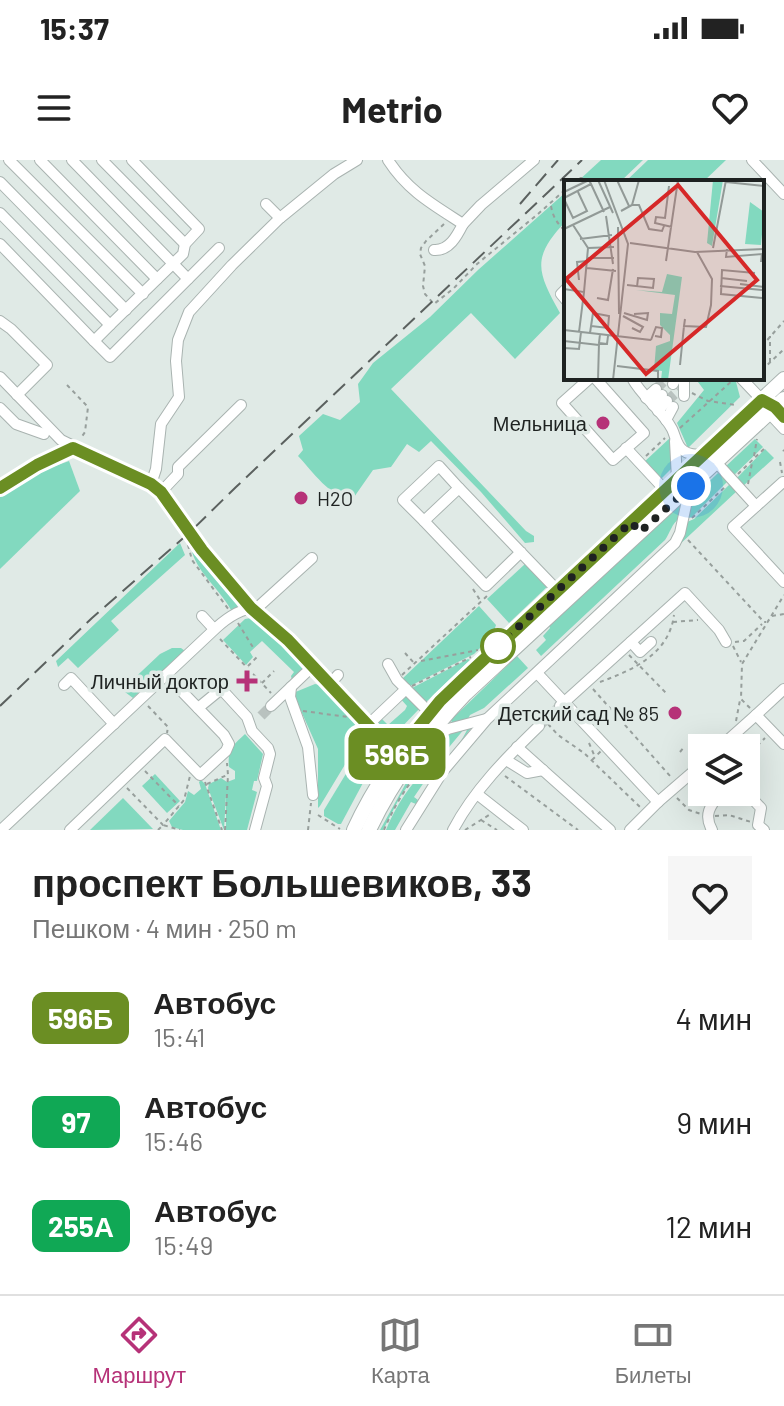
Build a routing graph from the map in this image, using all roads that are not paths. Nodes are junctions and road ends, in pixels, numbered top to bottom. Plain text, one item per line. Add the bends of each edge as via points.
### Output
1 (9, 160) edge
2 (40, 160) edge
3 (72, 160) edge
4 (102, 160) edge
5 (132, 160) edge
6 (357, 160) edge
7 (388, 160) edge
8 (534, 160) edge
9 (752, 160) edge
10 (0, 182) edge
11 (784, 194) edge
12 (266, 204) dead end
13 (0, 213) edge
14 (280, 218) junction
15 (463, 224) junction
16 (0, 244) edge
17 (185, 244) junction
18 (219, 248) dead end
19 (434, 250) dead end
20 (173, 264) junction
21 (157, 279) junction
22 (188, 279) junction
23 (143, 294) junction
24 (126, 310) junction
25 (0, 321) edge
26 (110, 325) junction
27 (94, 341) junction
28 (0, 377) edge
29 (784, 379) edge
30 (591, 380) edge
31 (595, 380) edge
32 (634, 380) edge
33 (743, 380) edge
34 (17, 395) junction
35 (241, 405) dead end
36 (775, 407) edge
37 (0, 408) edge
38 (656, 408) junction
39 (38, 418) junction
40 (25, 428) junction
41 (784, 429) edge
42 (44, 434) dead end
43 (675, 436) junction
44 (73, 448) junction
45 (626, 448) junction
46 (709, 459) junction
47 (684, 482) junction
48 (783, 482) edge
49 (151, 484) junction
50 (0, 488) edge
51 (459, 488) junction
52 (665, 490) junction
53 (161, 492) junction
54 (756, 506) junction
55 (424, 521) junction
56 (635, 527) junction
57 (521, 552) junction
58 (312, 558) dead end
59 (784, 582) edge
60 (558, 591) junction
61 (251, 608) junction
62 (202, 616) dead end
63 (298, 632) dead end
64 (217, 634) junction
65 (288, 640) junction
66 (651, 642) dead end
67 (726, 642) dead end
68 (627, 646) junction
69 (388, 664) dead end
70 (313, 666) junction
71 (537, 673) junction
72 (166, 675) junction
73 (338, 675) dead end
74 (330, 684) junction
75 (64, 685) dead end
76 (291, 687) junction
77 (406, 689) junction
78 (784, 689) edge
79 (274, 703) tunnel mouth
80 (562, 704) junction
81 (198, 708) junction
82 (430, 713) junction
83 (756, 715) junction
84 (261, 716) tunnel mouth
85 (487, 719) junction
86 (542, 723) tunnel mouth
87 (114, 724) junction
88 (369, 724) junction
89 (250, 726) junction
90 (735, 734) edge
91 (424, 741) junction
92 (784, 744) edge
93 (517, 747) junction
94 (396, 755) junction
95 (506, 760) junction
96 (543, 770) junction
97 (688, 776) edge
98 (477, 794) junction
99 (313, 795) road end
100 (658, 802) junction
101 (710, 806) edge
102 (759, 806) edge
103 (761, 827) edge
104 (6, 828) edge
105 (634, 828) edge
106 (70, 830) edge
107 (255, 830) edge
108 (354, 830) edge
109 (369, 830) edge
110 (406, 830) edge
111 (453, 830) edge
112 (523, 830) edge
113 (610, 830) edge
114 (712, 830) edge

1 - 23 street
2 - 21 street
3 - 20 street
4 - 17 street
5 - 17 street via 199,229
6 - 14 street
7 - 15 street via 415,193
8 - 15 street
9 - 11 street
10 - 24 street
12 - 14 street
13 - 26 street
14 - 49 street via 184,321 176,361 179,397 161,424
15 - 19 street via 445,248
16 - 27 street
17 - 20 street
18 - 22 street
20 - 21 street
20 - 22 street
21 - 23 street
22 - 27 street via 110,357
23 - 24 street
24 - 26 street
25 - 34 street via 47,365
26 - 27 street
28 - 34 street
29 - 36 main road
30 - 45 street via 562,403 613,460
31 - 45 street via 644,433
32 - 38 street
33 - 36 street
34 - 39 street
35 - 53 street via 178,467
36 - 41 street
36 - 46 main road
37 - 40 street
38 - 38 street via 664,398
38 - 43 street
39 - 40 street
39 - 44 street
40 - 42 street
43 - 46 street via 682,450
43 - 47 street
44 - 49 street
44 - 50 street
45 - 52 street
46 - 47 main road
46 - 54 street
47 - 52 main road
47 - 56 main road
47 - 71 street via 675,543
48 - 54 street
49 - 53 street
51 - 55 street
51 - 55 street via 439,466 403,500
51 - 57 street
52 - 56 main road
53 - 61 street via 188,537
54 - 59 street via 733,527
55 - 57 street via 486,586
56 - 60 main road
56 - 91 main road
57 - 60 street
58 - 61 street
60 - 82 main road
61 - 64 street via 233,614
61 - 65 street
62 - 64 street
63 - 65 street
64 - 72 street
65 - 70 street
66 - 68 street via 640,652
67 - 68 street via 685,593
68 - 80 street
69 - 77 street
70 - 74 street
70 - 76 street
71 - 80 street
71 - 85 street
72 - 81 street
72 - 87 street
73 - 74 street
74 - 88 street
75 - 87 street via 71,678
76 - 79 street
76 - 99 street via 308,747
77 - 82 street
77 - 88 street
78 - 83 street
80 - 100 street
81 - 89 street via 220,690
81 - 106 street via 229,744 204,778 165,739
82 - 94 main road
83 - 90 street
83 - 92 street
84 - 89 street
85 - 91 street
85 - 110 street via 443,771
86 - 93 street
87 - 104 street
88 - 94 street
89 - 107 street via 270,754
91 - 109 main road
93 - 95 street
93 - 96 street
94 - 108 main road
95 - 96 street via 527,773
95 - 98 street
96 - 113 street
97 - 100 street
98 - 111 street
98 - 112 street
100 - 105 street
101 - 114 street
102 - 103 street

